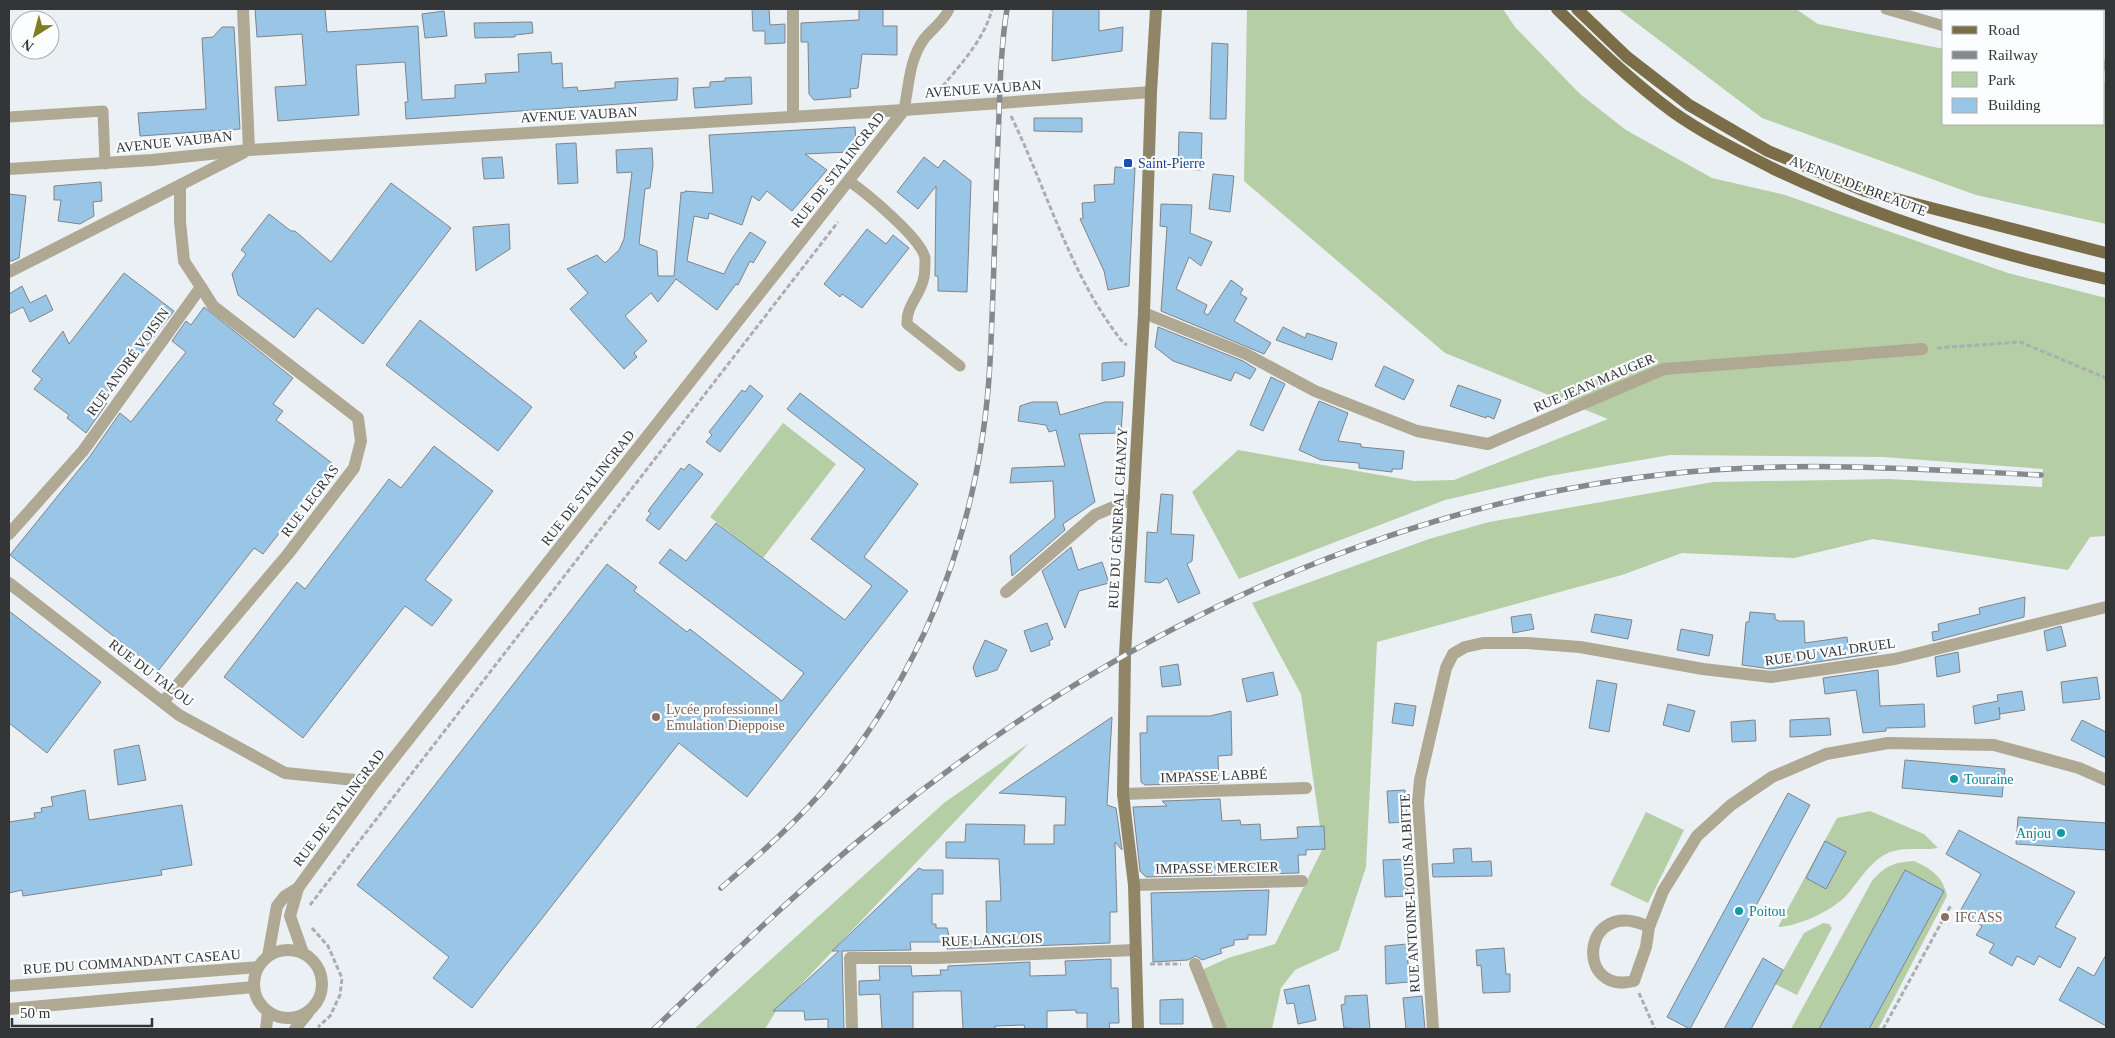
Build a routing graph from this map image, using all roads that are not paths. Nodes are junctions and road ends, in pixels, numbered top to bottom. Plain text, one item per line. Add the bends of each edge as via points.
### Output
1 (243, 9) edge
2 (792, 9) edge
3 (949, 9) edge
4 (1156, 9) edge
5 (1557, 9) edge
6 (1577, 9) edge
7 (1886, 9) edge
8 (1942, 25) edge
9 (1151, 92) junction
10 (904, 110) junction
11 (9, 116) edge
12 (793, 117) junction
13 (250, 150) junction
14 (105, 164) junction
15 (9, 169) edge
16 (849, 181) junction
17 (180, 186) junction
18 (2106, 253) edge
19 (9, 272) edge
20 (2106, 279) edge
21 (201, 287) junction
22 (1144, 313) junction
23 (1922, 349) road end
24 (960, 366) dead end
25 (1134, 498) junction
26 (9, 534) edge
27 (9, 582) edge
28 (1006, 592) dead end
29 (2106, 607) edge
30 (1446, 668) joint
31 (163, 702) junction
32 (2106, 780) edge
33 (376, 782) junction
34 (1306, 788) dead end
35 (1123, 794) junction
36 (1302, 880) dead end
37 (1134, 885) junction
38 (298, 888) junction
39 (1649, 927) junction
40 (1136, 950) junction
41 (303, 954) junction
42 (268, 956) junction
43 (1194, 964) road end
44 (258, 967) junction
45 (9, 986) edge
46 (254, 987) junction
47 (9, 1009) edge
48 (268, 1012) junction
49 (308, 1013) junction
50 (266, 1029) edge
51 (295, 1029) edge
52 (852, 1029) edge
53 (1138, 1029) edge
54 (1221, 1029) edge
55 (1433, 1029) edge

1 - 13 street
2 - 12 street
3 - 10 lane via 924,39 912,60
4 - 9 main road, RUE DU GÉNERAL CHANZY
5 - 20 main road, AVENUE DE BREAUTE via 1616,65 1674,112 1734,149 1813,188 1972,244
6 - 18 main road, AVENUE DE BREAUTE via 1627,57 1690,105 1768,150 1865,191
7 - 8 lane
9 - 10 street, AVENUE VAUBAN
9 - 22 main road, RUE DU GÉNERAL CHANZY
10 - 12 street, AVENUE VAUBAN
10 - 16 street, RUE DE STALINGRAD
11 - 14 lane via 103,111
12 - 13 street, AVENUE VAUBAN
13 - 14 street, AVENUE VAUBAN
13 - 17 street
14 - 15 street, AVENUE VAUBAN
16 - 24 lane via 917,241 925,257 924,278 909,307 907,324
16 - 33 street, RUE DE STALINGRAD
17 - 19 street
17 - 21 street via 184,261
21 - 26 street, RUE ANDRÉ VOISIN via 83,451
21 - 31 street, RUE LEGRAS via 213,306 358,418 361,441 354,468 288,554
22 - 23 street, RUE JEAN MAUGER via 1246,354 1315,391 1417,431 1488,444 1664,369
22 - 25 main road, RUE DU GÉNERAL CHANZY
25 - 28 street via 1096,514
25 - 35 main road, RUE DU GÉNERAL CHANZY via 1125,655
27 - 31 street, RUE DU TALOU
29 - 30 street, RUE DU VAL DRUEL via 1895,659 1771,677 1703,669 1580,647 1527,643 1483,643 1465,647 1453,654
30 - 55 street, RUE ANTOINE-LOUIS ALBITTE via 1420,780 1418,802
31 - 33 street, RUE DU TALOU via 180,715 285,773
32 - 39 street via 2079,768 1994,745 1888,743 1826,754 1772,777 1731,805 1697,836 1663,891
33 - 38 street, RUE DE STALINGRAD
34 - 35 street, IMPASSE LABBÉ
35 - 37 main road, RUE DU GÉNERAL CHANZY
36 - 37 street, IMPASSE MERCIER
37 - 40 main road, RUE DU GÉNERAL CHANZY
38 - 41 street, RUE DE STALINGRAD via 290,916
38 - 42 street, RUE DE STALINGRAD via 277,906
39 - 39 street via 1639,922 1616,921 1598,933 1592,948 1599,972 1607,979 1623,984 1634,981
40 - 52 street, RUE LANGLOIS via 850,958
40 - 53 main road, RUE DU GÉNERAL CHANZY
41 - 42 street via 286,950
41 - 49 street via 316,963 323,984 316,1005
42 - 44 street
43 - 54 street
44 - 45 street, RUE DU COMMANDANT CASEAU
44 - 46 street
46 - 47 street
46 - 48 street via 261,1005
48 - 49 street via 287,1019
48 - 50 street
49 - 51 street

